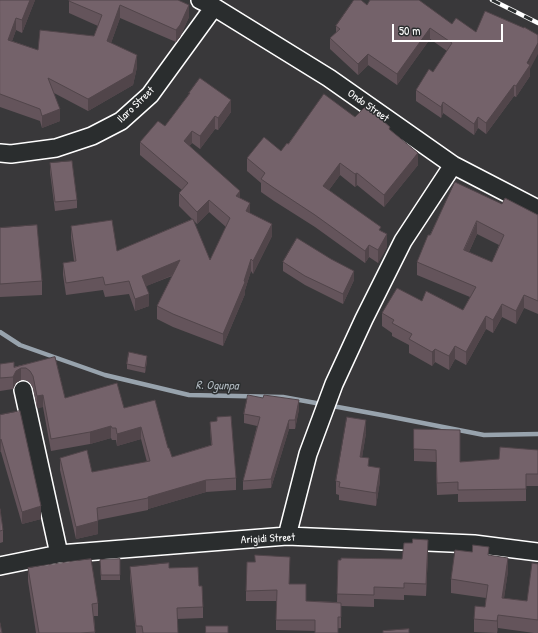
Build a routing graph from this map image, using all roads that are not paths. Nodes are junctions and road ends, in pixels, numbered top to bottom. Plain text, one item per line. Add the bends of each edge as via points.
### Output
1 (207, 3) edge
2 (0, 153) edge
3 (453, 165) junction
4 (538, 209) edge
5 (23, 390) dead end
6 (287, 536) junction
7 (538, 552) edge
8 (59, 554) junction
9 (0, 566) edge

1 - 2 street, Ilaro Street via 150,95 121,122 92,136 56,148
1 - 3 street, Ondo Street via 329,78
3 - 4 street, Ondo Street
3 - 6 street via 403,241 334,384 308,454
5 - 8 street
6 - 7 street, Arigidi Street via 474,544
6 - 8 street, Arigidi Street
8 - 9 street, Arigidi Street

